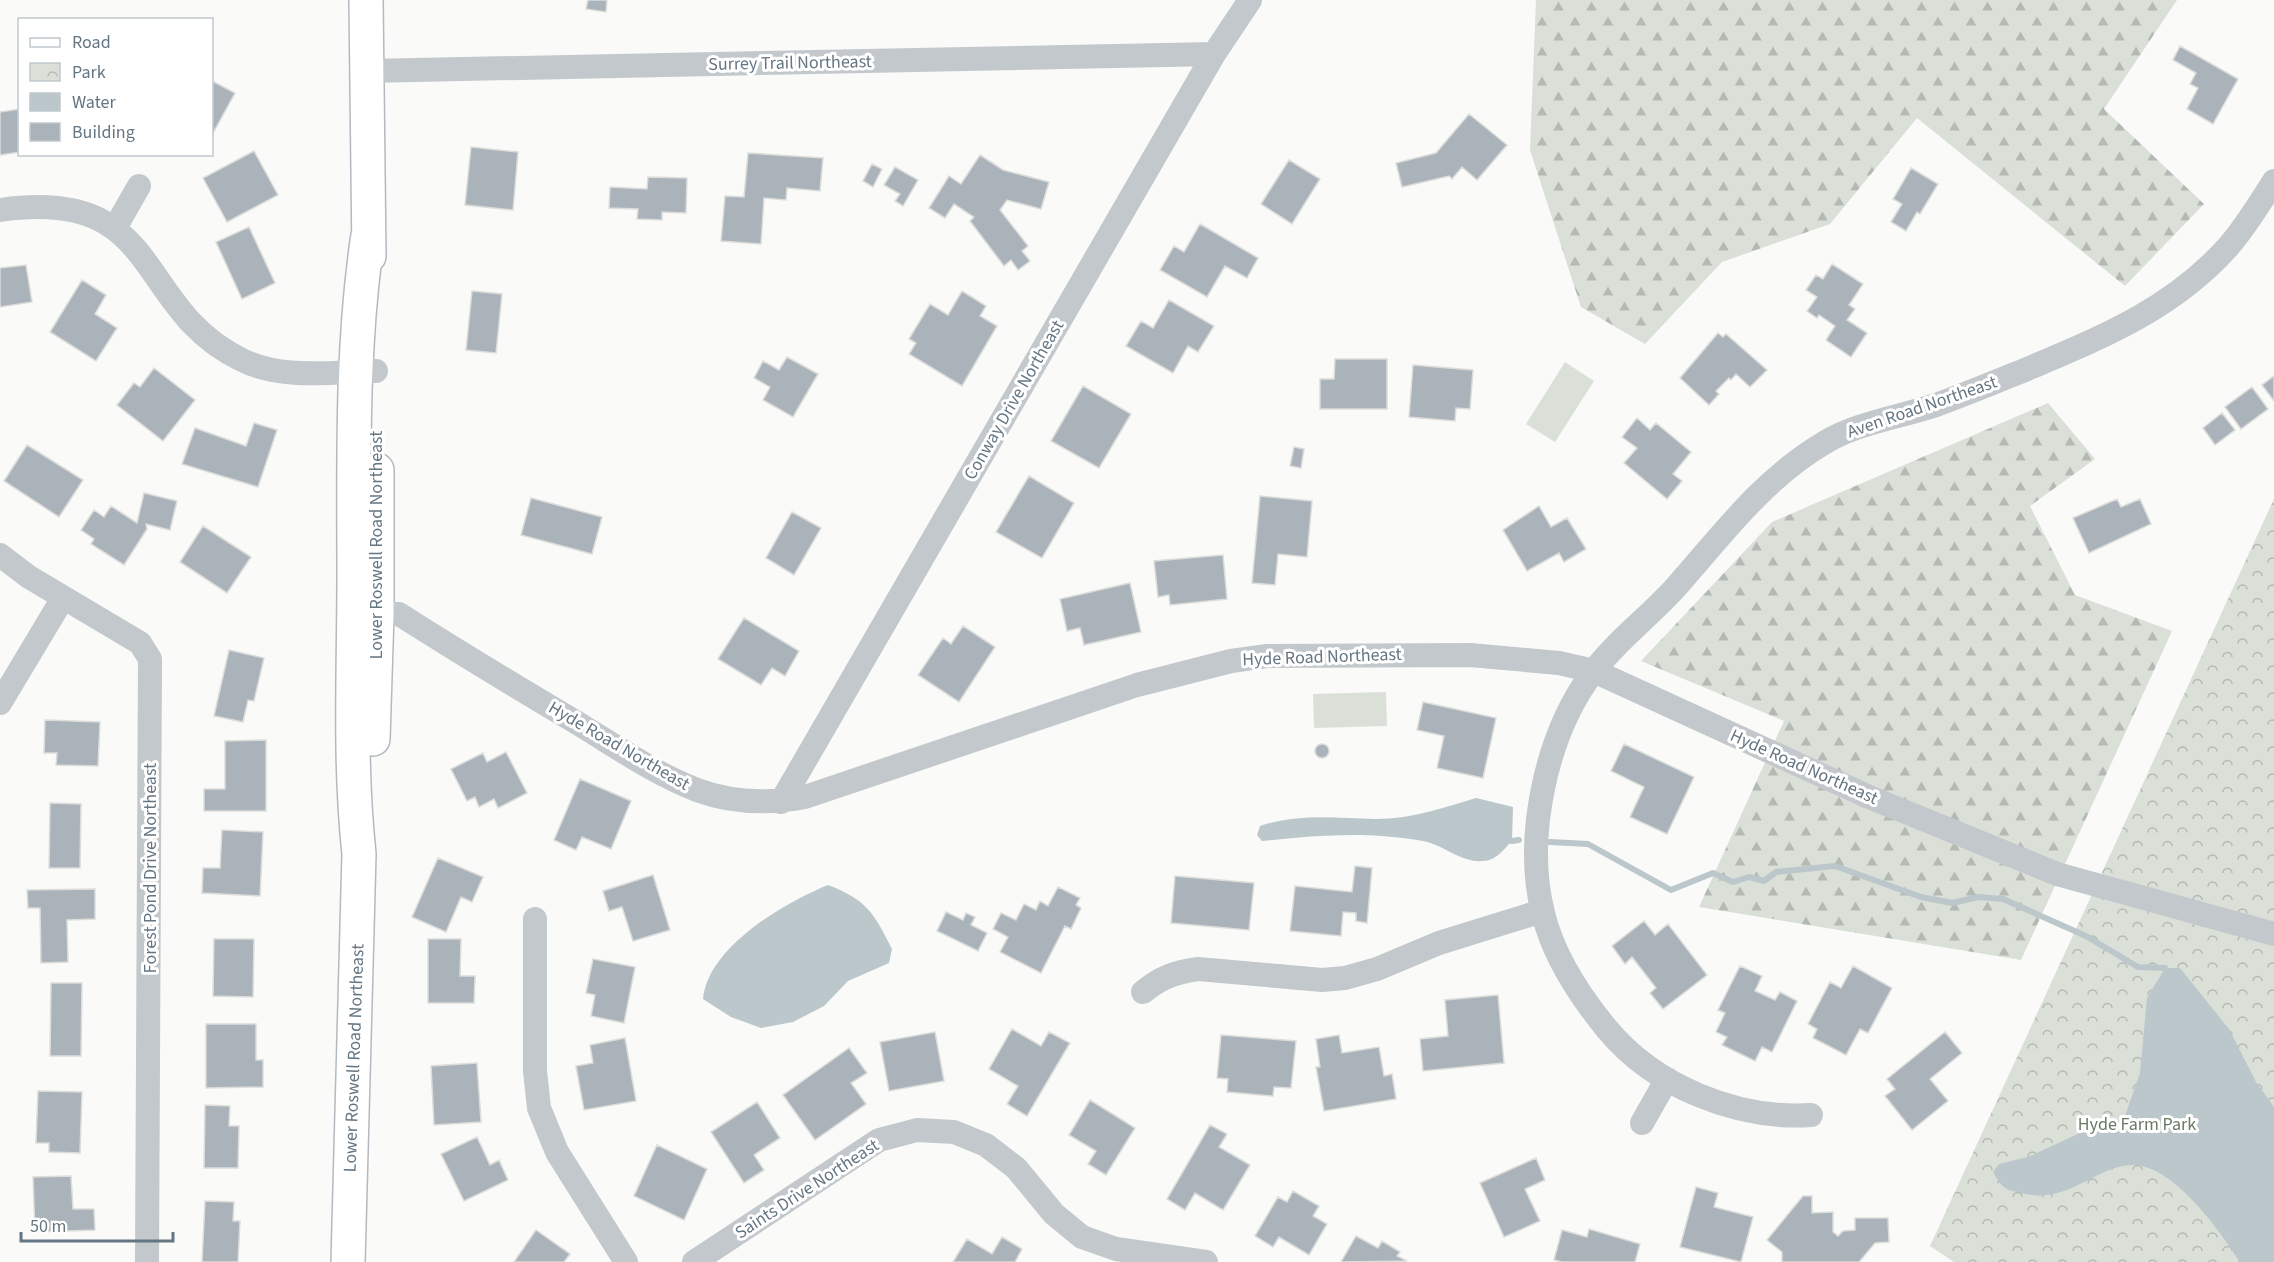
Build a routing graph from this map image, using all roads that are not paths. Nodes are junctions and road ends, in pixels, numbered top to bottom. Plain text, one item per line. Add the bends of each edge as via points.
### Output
1 (366, 0) edge
2 (1250, 0) edge
3 (1214, 54) junction
4 (366, 71) junction
5 (2274, 182) edge
6 (139, 186) dead end
7 (0, 210) edge
8 (115, 228) junction
9 (365, 371) junction
10 (0, 555) edge
11 (63, 598) junction
12 (366, 614) junction
13 (1594, 671) junction
14 (0, 703) edge
15 (781, 802) junction
16 (1542, 911) junction
17 (535, 919) dead end
18 (2274, 934) edge
19 (1143, 992) dead end
20 (1668, 1079) junction
21 (1811, 1115) dead end
22 (1642, 1123) dead end
23 (147, 1262) edge
24 (348, 1262) edge
25 (626, 1262) edge
26 (694, 1262) edge
27 (1206, 1262) edge

1 - 4 street, Lower Roswell Road Northeast
2 - 3 street, Conway Drive Northeast
3 - 4 street, Surrey Trail Northeast
3 - 15 street, Conway Drive Northeast
4 - 9 street, Lower Roswell Road Northeast
5 - 13 street, Aven Road Northeast via 2227,249 2193,281 2134,322 1971,392 1827,440 1796,460 1743,508 1674,589
6 - 8 street
7 - 8 street via 48,208 82,212
8 - 9 street via 140,252 184,314 218,346 242,361 264,369 293,372
9 - 12 street, Lower Roswell Road Northeast
10 - 11 street, Forest Pond Drive Northeast
11 - 14 street
11 - 23 street, Forest Pond Drive Northeast via 140,642 150,659
12 - 15 street, Hyde Road Northeast via 399,614 648,766 697,790 730,799
12 - 24 street, Lower Roswell Road Northeast via 372,793 359,854
13 - 15 street, Hyde Road Northeast via 1559,663 1470,655 1267,656 1231,661 1137,685
13 - 16 street, Aven Road Northeast via 1565,725 1543,785 1536,837
13 - 18 street, Hyde Road Northeast via 1869,797 2057,874
16 - 19 street via 1345,978 1322,980 1198,969 1159,979
16 - 20 street, Aven Road Northeast via 1568,972 1589,1007 1637,1059
17 - 25 street via 535,1071 539,1108 557,1152
20 - 21 street, Aven Road Northeast via 1743,1110 1765,1115
20 - 22 street
26 - 27 street, Saints Drive Northeast via 879,1140 917,1130 954,1132 986,1145 1016,1168 1054,1215 1082,1237 1116,1249

